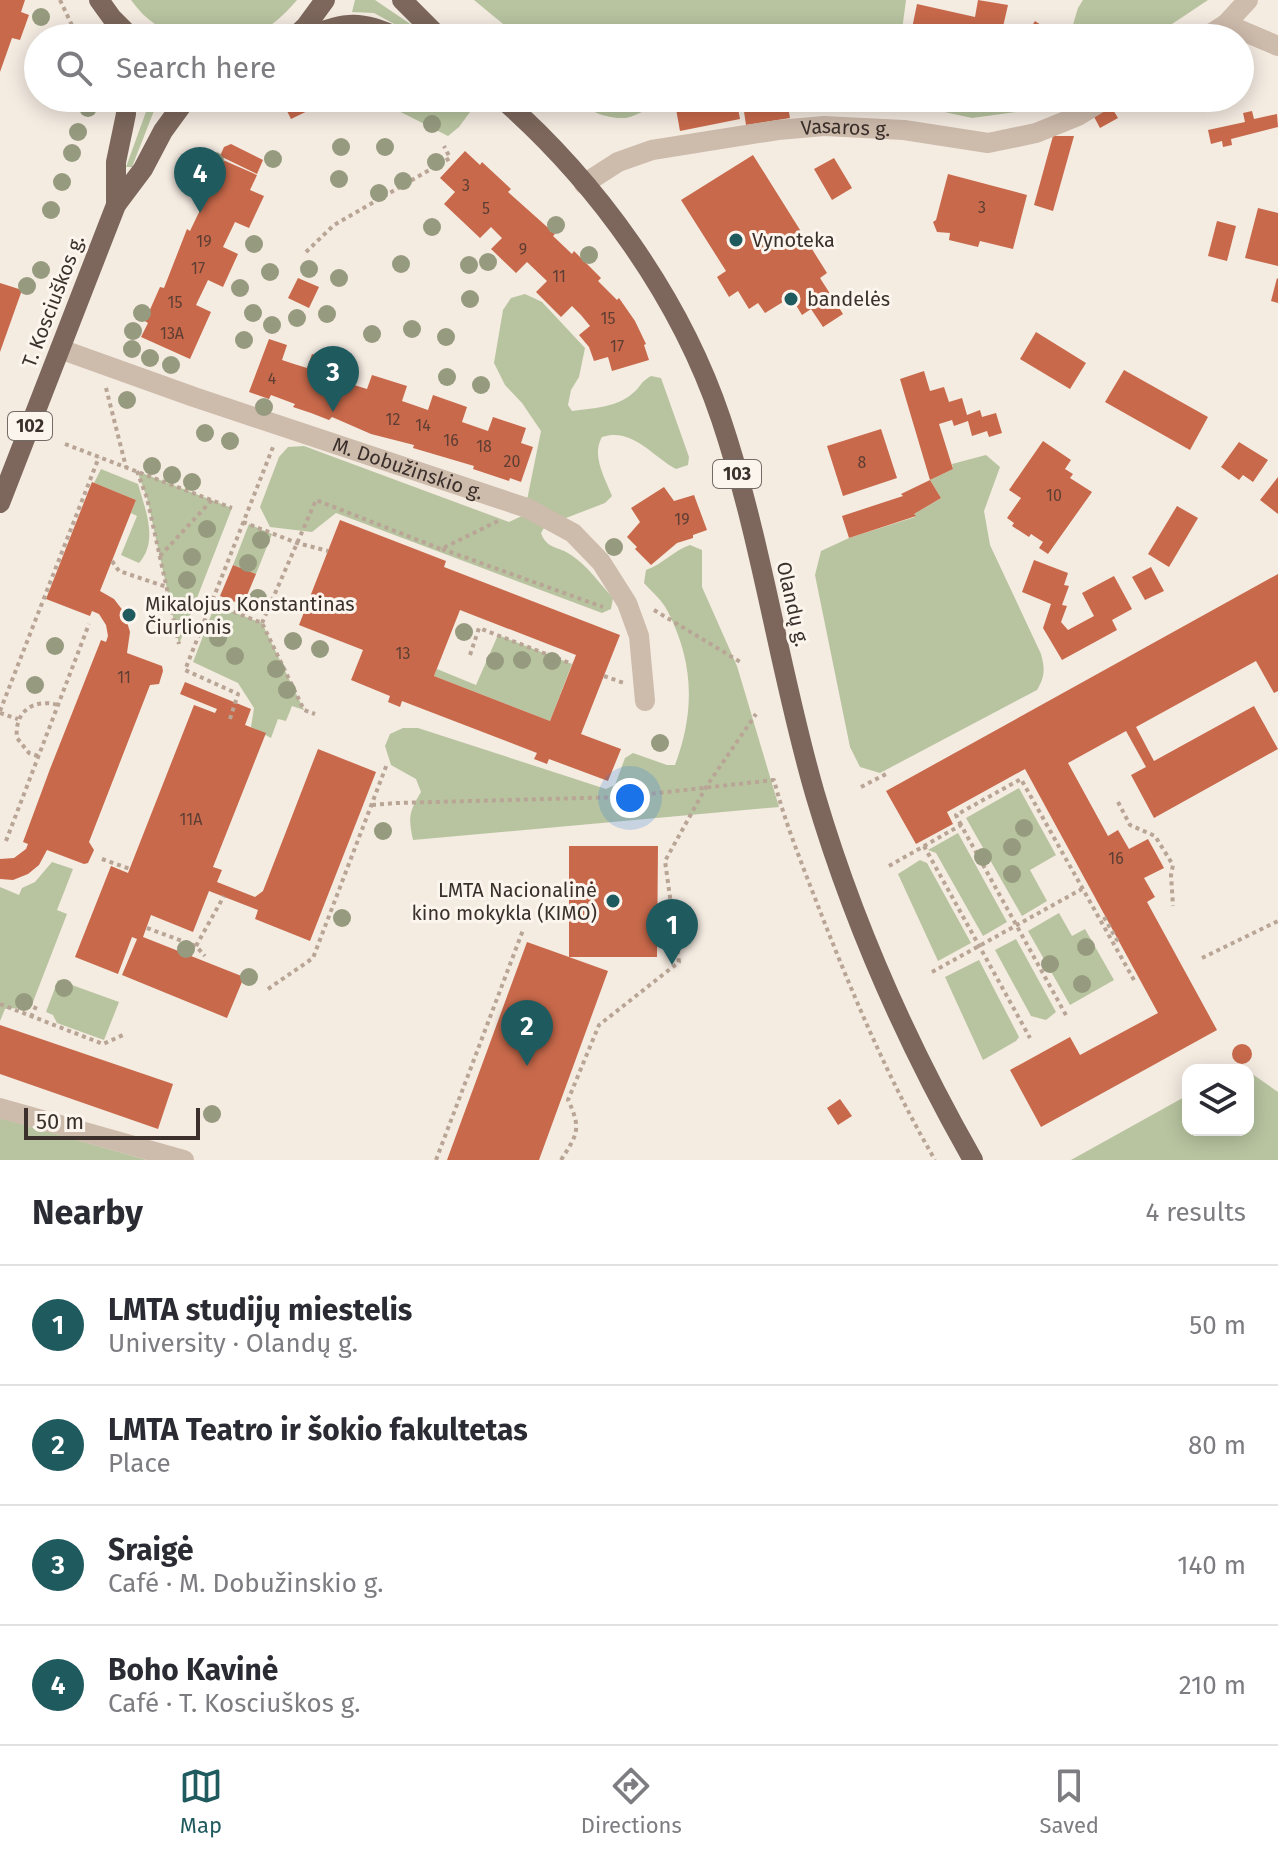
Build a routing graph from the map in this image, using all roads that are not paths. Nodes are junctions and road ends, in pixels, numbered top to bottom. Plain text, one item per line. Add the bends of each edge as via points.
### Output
1 (99, 0) edge
2 (325, 0) edge
3 (1248, 0) edge
4 (406, 1) edge
5 (112, 24) edge
6 (307, 24) edge
7 (427, 24) edge
8 (1226, 24) edge
9 (1254, 36) edge
10 (1278, 46) edge
11 (126, 112) edge
12 (177, 112) edge
13 (515, 112) edge
14 (1084, 112) edge
15 (584, 184) junction
16 (116, 205) junction
17 (60, 349) junction
18 (0, 503) edge
19 (645, 701) dead end
20 (0, 1108) edge
21 (184, 1160) edge
22 (973, 1160) edge

1 - 5 main road
2 - 6 main road
3 - 8 street
4 - 7 main road
9 - 10 street
11 - 16 main road, T. Kosciuškos g. via 116,162
12 - 16 main road, T. Kosciuškos g.
13 - 15 main road, Olandų g. / 103
14 - 15 street, Vasaros g. via 1036,133 988,143 904,130 778,130 652,150 618,162
15 - 22 main road, Olandų g. / 103 via 642,262 688,337 720,417 743,491 794,717 837,863 881,980
16 - 17 main road, T. Kosciuškos g. / 102
17 - 18 main road, T. Kosciuškos g. / 102
17 - 19 street, M. Dobužinskio g. via 527,508 573,533 601,562 632,618 639,636
20 - 21 street

